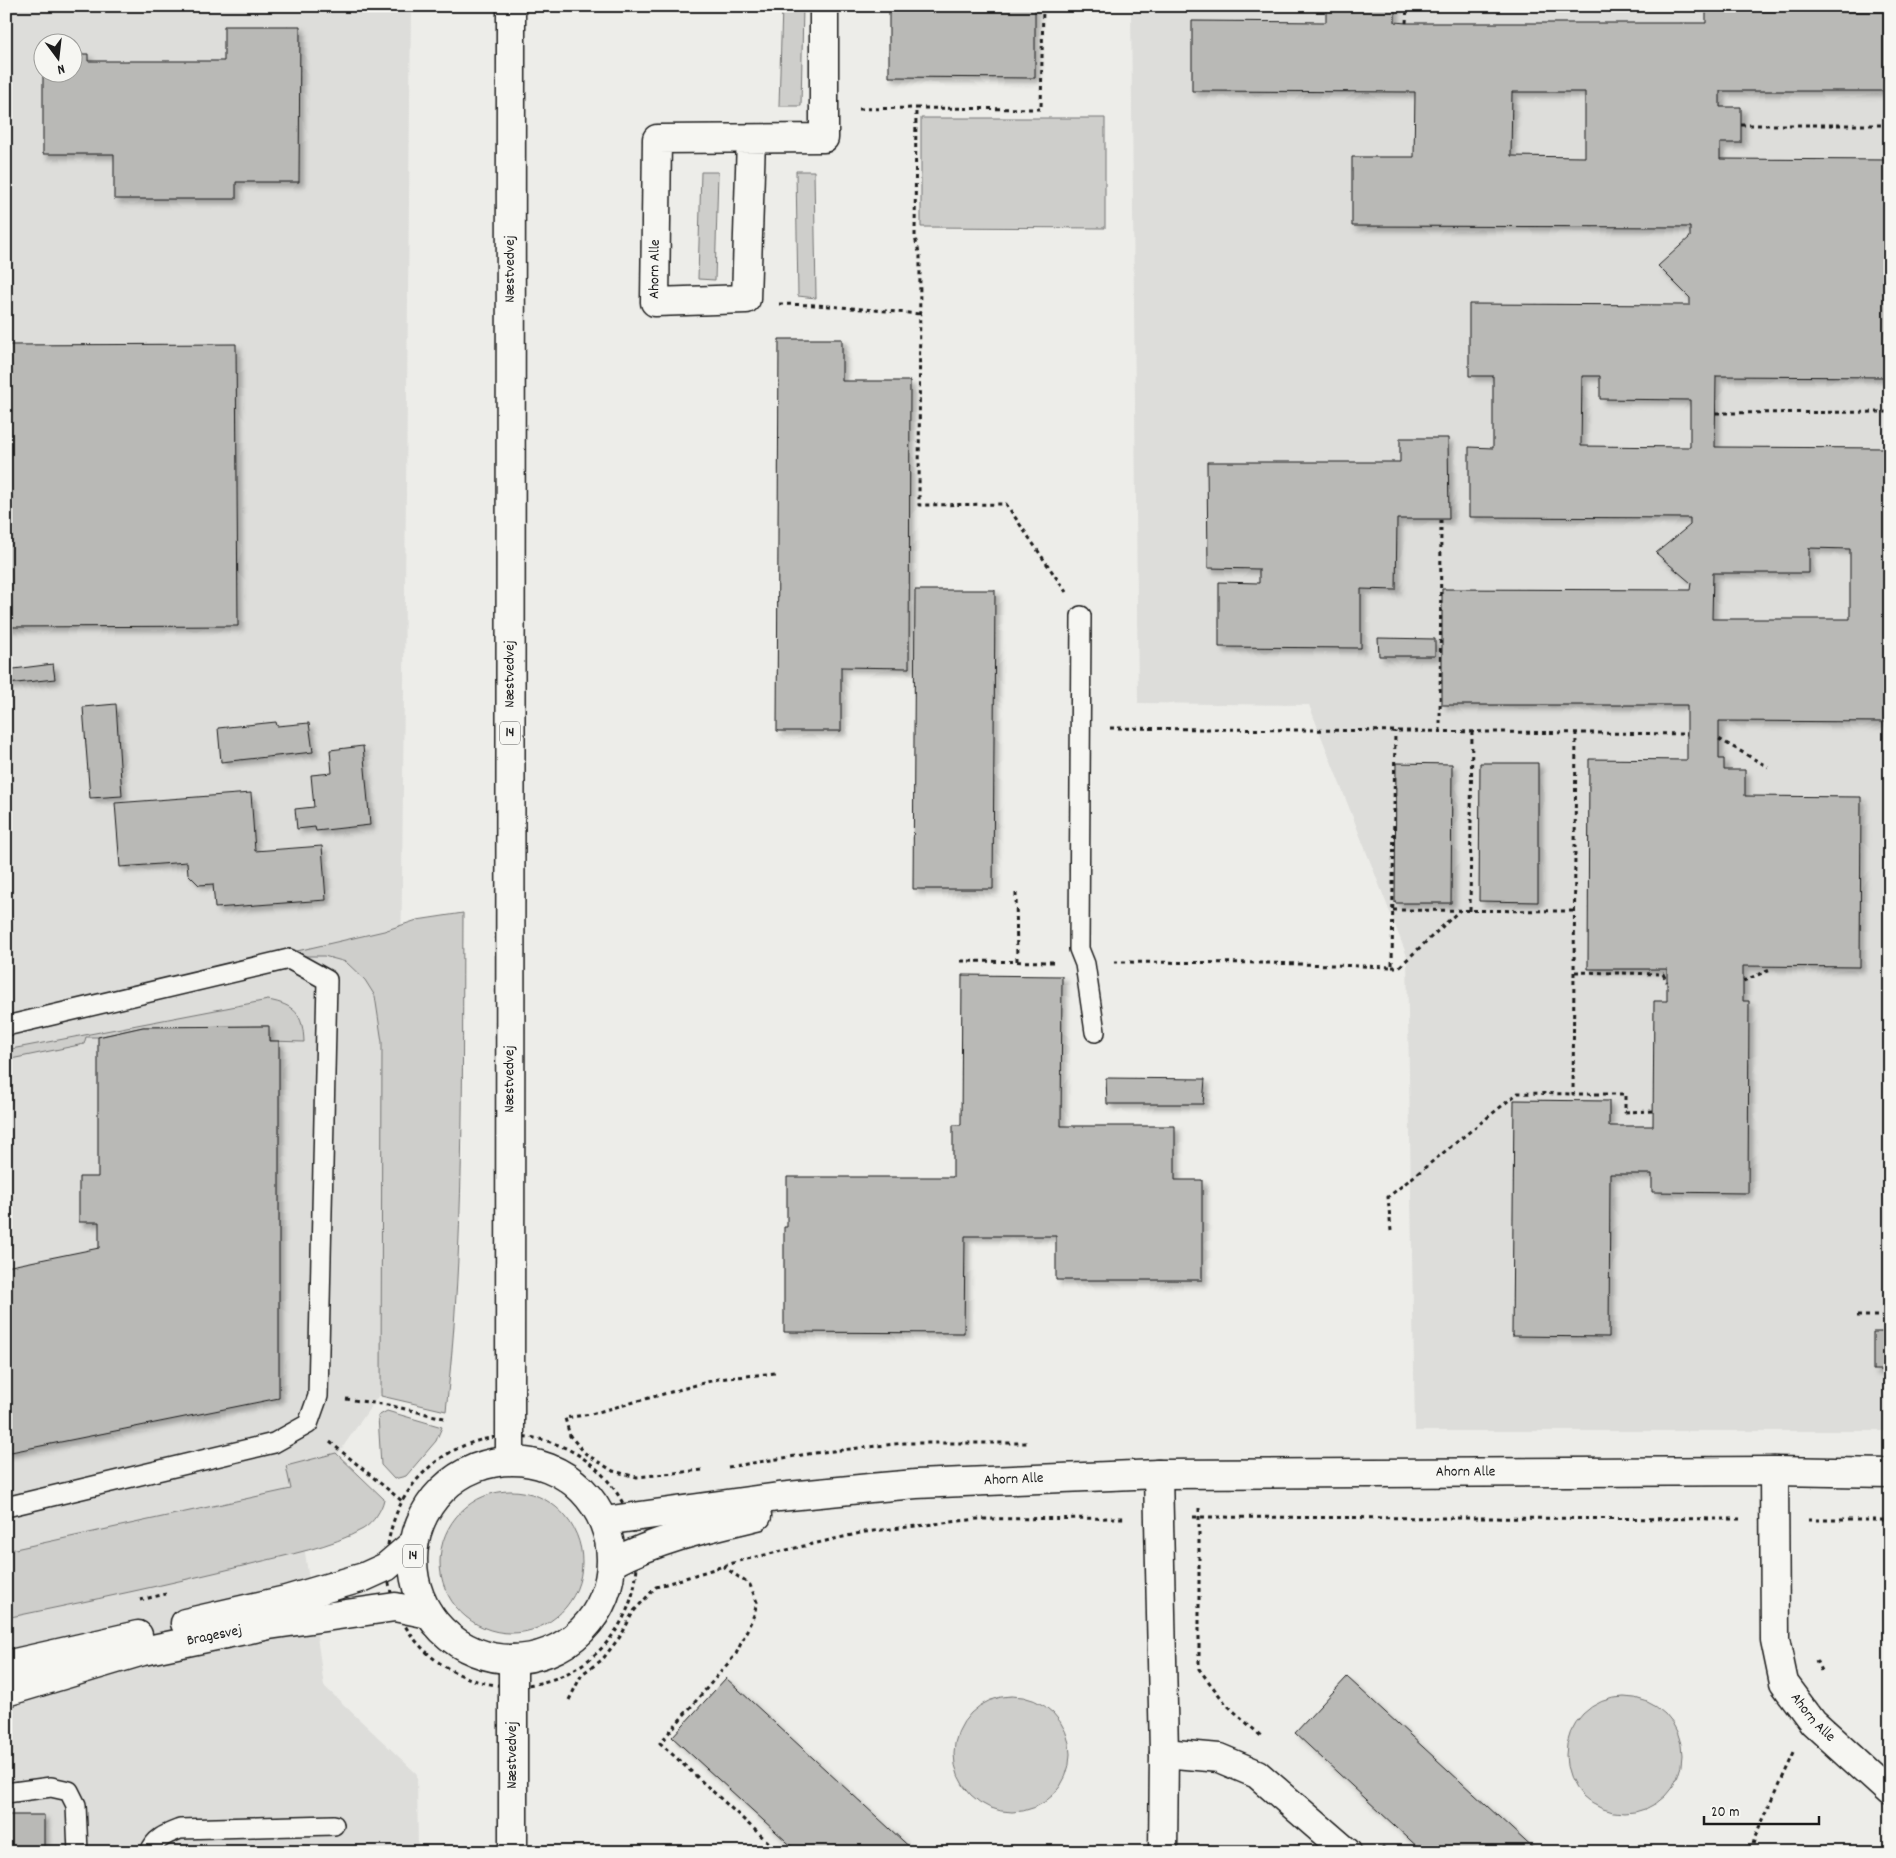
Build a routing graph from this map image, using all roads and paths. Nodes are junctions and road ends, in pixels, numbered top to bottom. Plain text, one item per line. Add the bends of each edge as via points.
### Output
1 (511, 6) edge
2 (824, 6) edge
3 (1043, 6) edge
4 (1407, 6) edge
5 (1711, 6) edge
6 (1711, 11) dead end
7 (1406, 23) dead end
8 (916, 108) junction
9 (824, 109) junction
10 (1741, 125) dead end
11 (1890, 125) edge
12 (751, 139) junction
13 (746, 299) junction
14 (920, 314) junction
15 (1890, 412) edge
16 (1716, 413) dead end
17 (1441, 519) dead end
18 (1081, 616) joint
19 (1081, 728) junction
20 (1395, 731) junction
21 (1440, 732) junction
22 (1472, 732) junction
23 (1576, 732) junction
24 (1687, 734) dead end
25 (1719, 739) dead end
26 (1768, 767) dead end
27 (1016, 893) dead end
28 (1393, 910) junction
29 (1459, 911) junction
30 (1470, 911) junction
31 (1575, 912) junction
32 (961, 961) dead end
33 (1017, 961) junction
34 (1084, 962) junction
35 (1392, 967) junction
36 (1770, 970) dead end
37 (1575, 972) junction
38 (1743, 981) dead end
39 (1667, 982) dead end
40 (6, 1026) edge
41 (1095, 1032) dead end
42 (1573, 1094) junction
43 (1653, 1111) dead end
44 (1391, 1231) dead end
45 (1857, 1316) dead end
46 (1890, 1316) edge
47 (776, 1373) dead end
48 (318, 1396) junction
49 (448, 1419) dead end
50 (308, 1424) junction
51 (510, 1448) junction
52 (1774, 1471) junction
53 (1890, 1473) edge
54 (1158, 1474) junction
55 (1199, 1474) junction
56 (637, 1477) dead end
57 (870, 1488) junction
58 (402, 1501) junction
59 (6, 1507) edge
60 (1199, 1517) junction
61 (1159, 1518) junction
62 (1774, 1519) junction
63 (617, 1520) junction
64 (1809, 1520) junction
65 (1890, 1520) edge
66 (1810, 1530) dead end
67 (414, 1543) junction
68 (638, 1550) junction
69 (612, 1563) junction
70 (386, 1566) junction
71 (723, 1566) junction
72 (395, 1607) junction
73 (429, 1614) junction
74 (1814, 1655) dead end
75 (513, 1659) junction
76 (13, 1664) edge
77 (513, 1686) junction
78 (6, 1692) edge
79 (569, 1700) dead end
80 (1809, 1717) junction
81 (1268, 1742) dead end
82 (1164, 1753) junction
83 (1890, 1792) edge
84 (6, 1793) edge
85 (334, 1825) dead end
86 (1381, 1845) dead end
87 (78, 1852) edge
88 (150, 1852) edge
89 (513, 1852) edge
90 (779, 1852) edge
91 (1163, 1852) edge
92 (1347, 1852) edge
93 (1388, 1852) edge
94 (1751, 1852) edge

1 - 51 street, Næstvedvej / 14
2 - 9 street, Ahorn Alle
3 - 8 path via 1042,109
4 - 7 path
5 - 6 path
8 - 9 path
8 - 14 path via 915,238 920,256
9 - 12 street, Ahorn Alle via 824,138
10 - 11 path
12 - 13 street
12 - 13 street, Ahorn Alle via 658,139 655,302
13 - 14 path via 768,304
14 - 18 path via 920,505 1006,504
15 - 16 path
17 - 21 path
18 - 19 lane
19 - 20 path
19 - 34 lane via 1080,949
20 - 21 path
20 - 28 path
21 - 22 path
22 - 23 path
22 - 30 path
23 - 24 path
23 - 31 path
25 - 26 path
27 - 33 path
28 - 29 path
28 - 35 path
29 - 30 path
29 - 35 path via 1399,967
30 - 31 path
31 - 37 path
32 - 33 path
33 - 34 path
34 - 35 path
34 - 41 lane
36 - 38 path
37 - 39 path via 1663,974
37 - 42 path
40 - 48 lane via 289,959 328,980
42 - 43 path via 1625,1094 1625,1112
42 - 44 path via 1518,1093 1388,1197
45 - 46 path
47 - 56 path via 718,1378 591,1414 564,1418 570,1436 586,1454 613,1471
48 - 49 path via 388,1405
48 - 50 lane
50 - 58 path
50 - 59 lane via 274,1443
51 - 58 path via 483,1439 458,1447 417,1479
51 - 63 street, 14 via 527,1461 559,1472 586,1492 596,1506
51 - 63 path via 532,1436 574,1451 608,1480 621,1498
51 - 67 street, 14 via 453,1480 442,1490 424,1515
52 - 53 street, Ahorn Alle
52 - 55 street, Ahorn Alle
52 - 62 street, Ahorn Alle
54 - 55 street, Ahorn Alle
54 - 57 street, Ahorn Alle
54 - 61 street
55 - 60 path
57 - 63 street, Ahorn Alle via 778,1497
57 - 68 street, Ahorn Alle via 708,1528
58 - 70 path via 391,1528
60 - 61 path
60 - 62 path
60 - 81 path via 1199,1669 1226,1704
61 - 71 path via 977,1520 865,1532
61 - 82 street
62 - 64 path
62 - 80 street, Ahorn Alle via 1775,1640 1784,1683
63 - 68 path
63 - 69 street, 14
64 - 65 path
64 - 66 path
67 - 70 street, Bragesvej
67 - 73 street, 14 via 415,1580
68 - 69 street, Ahorn Alle
68 - 77 path via 633,1595 625,1616 602,1648 579,1667 558,1677 536,1684
69 - 75 street, 14 via 606,1593 582,1630 543,1654
70 - 72 path
70 - 76 street, Bragesvej via 364,1577 286,1600
71 - 79 path via 656,1587 633,1612 622,1634 602,1660 582,1674
71 - 90 path via 750,1585 758,1602 754,1615 736,1654 660,1743
72 - 73 street, Bragesvej
72 - 77 path via 418,1644 451,1671 492,1685
72 - 78 street, Bragesvej via 269,1625 143,1651
73 - 75 street, 14 via 459,1644 485,1655
74 - 80 path via 1829,1690
75 - 77 street, Næstvedvej
77 - 89 street, Næstvedvej
80 - 83 street, Ahorn Alle
80 - 94 path
82 - 91 street
82 - 92 street via 1219,1758 1257,1774
84 - 87 lane via 51,1787 69,1791 76,1805
85 - 88 lane via 180,1829 162,1836 152,1844
86 - 93 path

